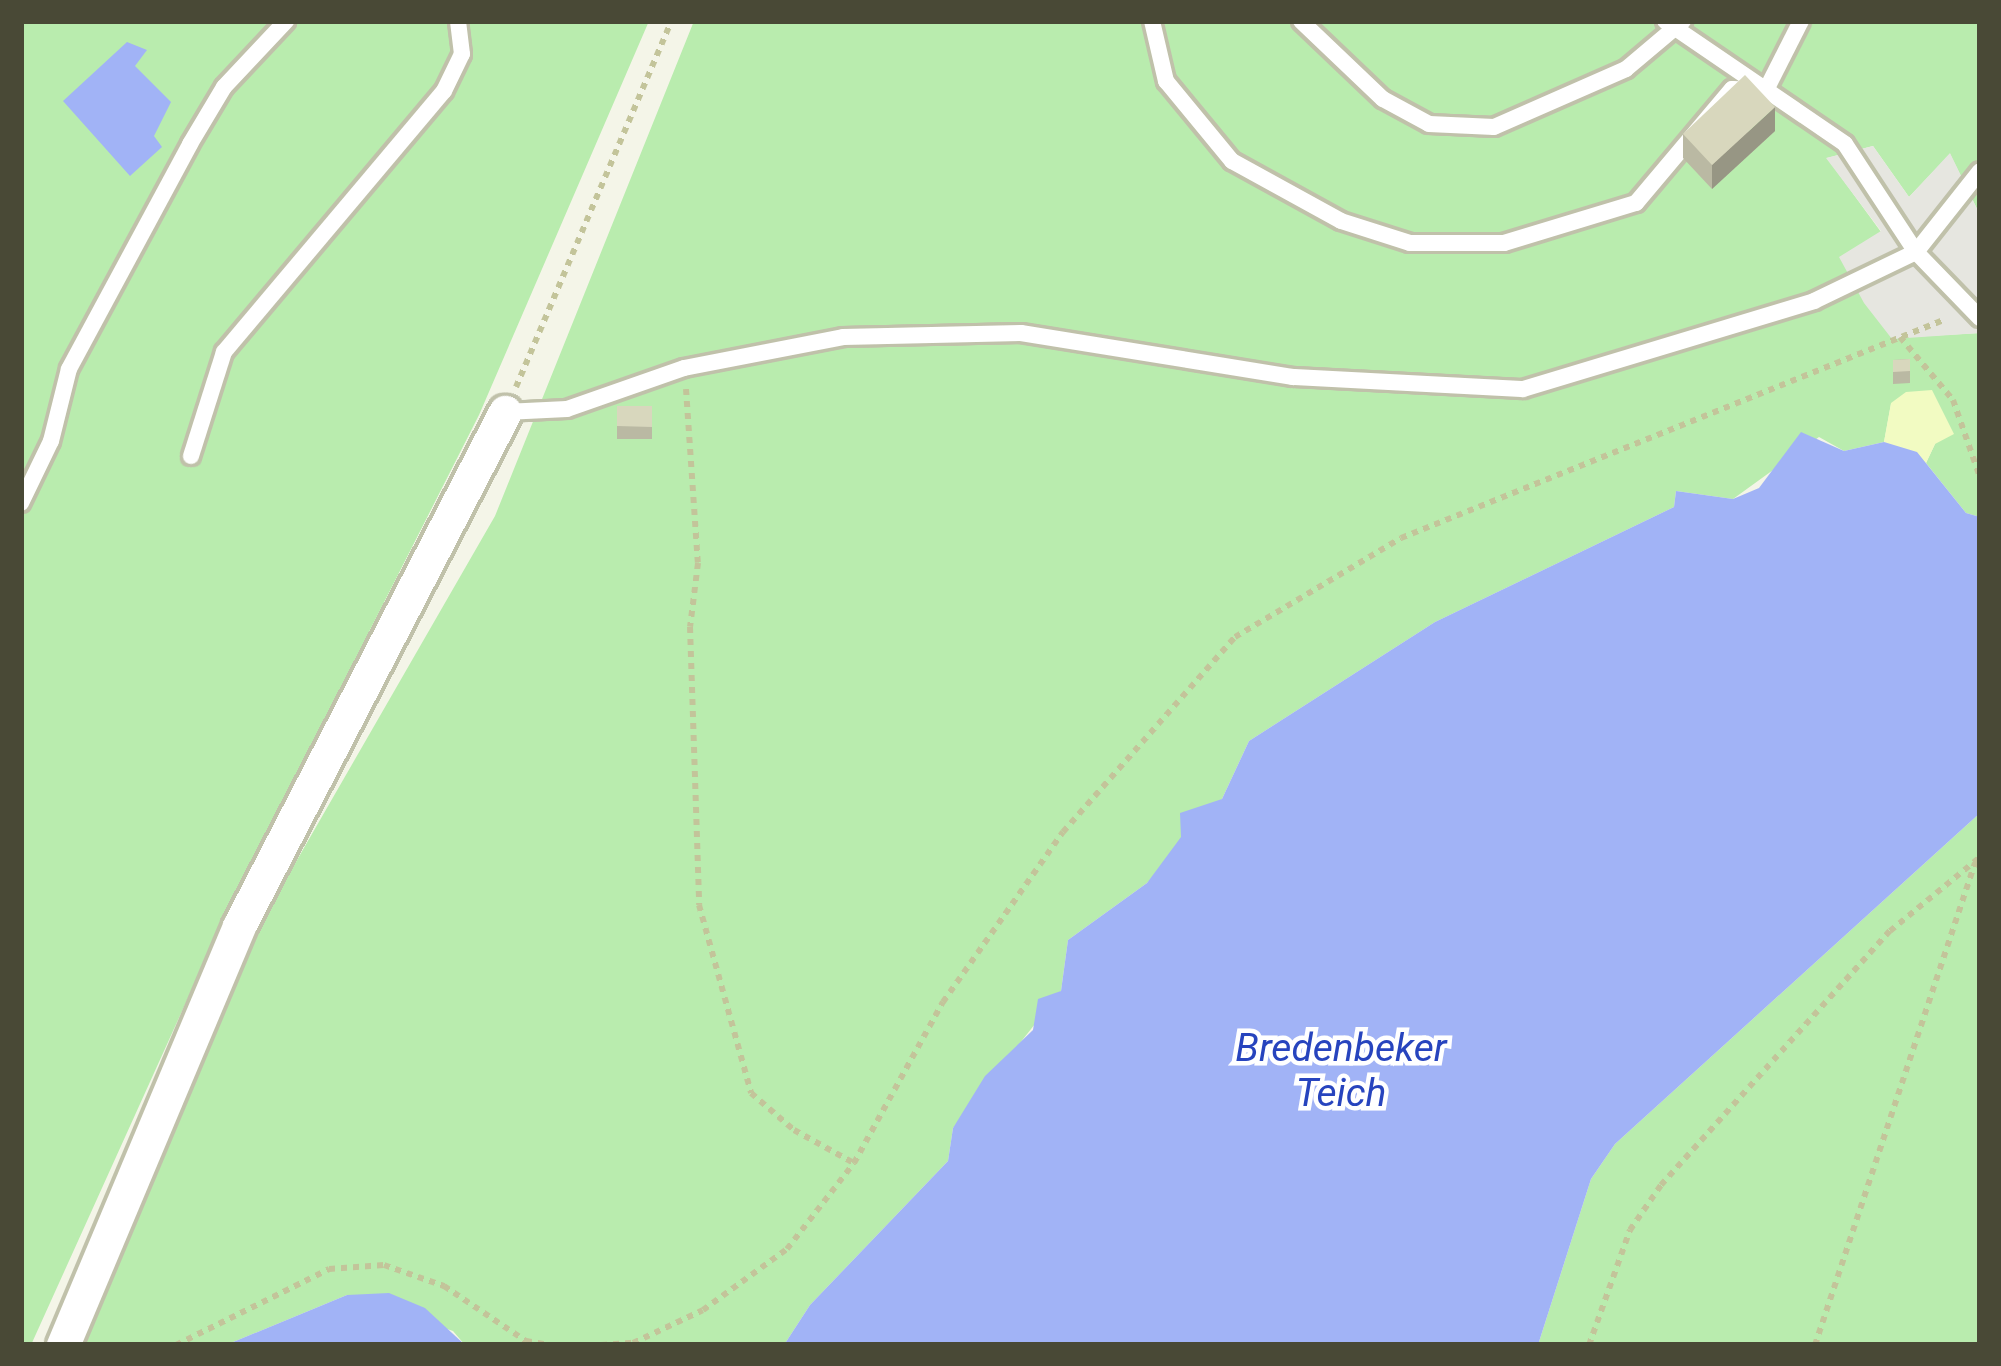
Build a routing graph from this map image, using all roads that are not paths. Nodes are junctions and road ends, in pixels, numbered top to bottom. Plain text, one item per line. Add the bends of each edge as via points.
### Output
1 (286, 21) edge
2 (458, 21) edge
3 (1152, 21) edge
4 (1301, 21) edge
5 (1801, 21) edge
6 (1676, 24) edge
7 (1766, 90) junction
8 (1980, 171) edge
9 (1916, 252) junction
10 (1973, 315) edge
11 (505, 412) joint
12 (191, 456) dead end
13 (21, 503) edge
14 (63, 1345) edge

1 - 13 lane via 224,87 190,145 70,369 51,441
2 - 12 lane via 462,54 444,91 224,352
3 - 7 lane via 1166,81 1232,161 1340,221 1410,244 1504,243 1636,203 1732,89
4 - 6 lane via 1342,67 1398,107 1429,124 1494,127 1549,109
5 - 7 lane
6 - 7 lane
7 - 9 lane via 1845,144
8 - 9 lane
9 - 10 lane
9 - 11 lane via 1814,301 1523,389 1293,377 1022,333 844,337 684,368 567,409
11 - 14 street via 239,926

